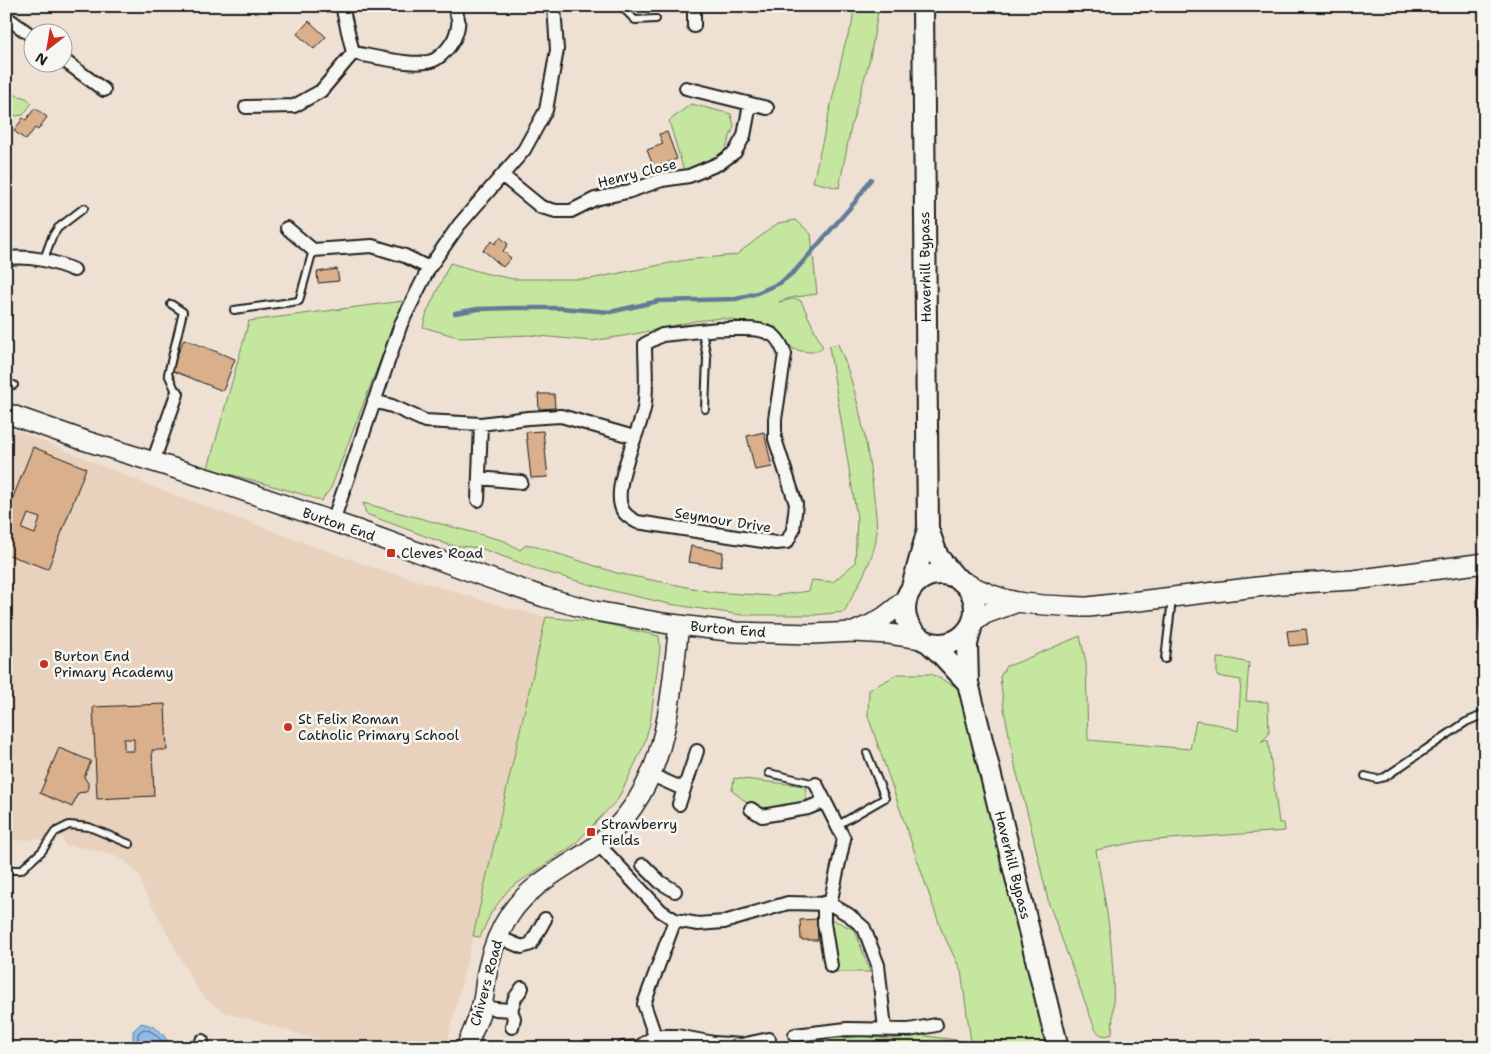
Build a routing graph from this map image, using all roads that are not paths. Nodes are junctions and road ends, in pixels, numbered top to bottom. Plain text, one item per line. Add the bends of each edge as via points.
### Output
1 (342, 6) edge
2 (453, 6) edge
3 (554, 6) edge
4 (624, 6) edge
5 (694, 6) edge
6 (923, 6) edge
7 (6, 17) edge
8 (656, 18) dead end
9 (694, 26) dead end
10 (22, 29) edge
11 (353, 52) junction
12 (72, 66) edge
13 (686, 88) dead end
14 (104, 90) dead end
15 (750, 104) junction
16 (246, 107) dead end
17 (767, 108) dead end
18 (503, 176) junction
19 (84, 208) dead end
20 (288, 228) dead end
21 (313, 250) junction
22 (6, 258) edge
23 (44, 259) junction
24 (429, 268) junction
25 (74, 270) dead end
26 (171, 304) dead end
27 (234, 310) dead end
28 (702, 331) junction
29 (6, 383) edge
30 (14, 385) dead end
31 (176, 394) joint
32 (374, 401) junction
33 (705, 409) dead end
34 (6, 413) edge
35 (481, 424) junction
36 (634, 437) junction
37 (153, 462) junction
38 (479, 478) junction
39 (521, 482) dead end
40 (478, 500) dead end
41 (333, 521) junction
42 (928, 529) junction
43 (1484, 563) edge
44 (959, 579) junction
45 (909, 592) junction
46 (1172, 598) junction
47 (1018, 602) junction
48 (679, 625) junction
49 (972, 626) junction
50 (854, 632) junction
51 (1485, 639) edge
52 (925, 641) junction
53 (1165, 660) dead end
54 (968, 682) junction
55 (1485, 711) edge
56 (697, 751) dead end
57 (867, 753) dead end
58 (768, 773) dead end
59 (652, 775) junction
60 (1365, 776) dead end
61 (816, 784) joint
62 (683, 789) junction
63 (825, 801) junction
64 (679, 804) dead end
65 (751, 809) dead end
66 (838, 825) junction
67 (130, 844) dead end
68 (598, 844) junction
69 (643, 865) dead end
70 (6, 870) edge
71 (660, 882) junction
72 (675, 891) dead end
73 (646, 895) junction
74 (827, 904) junction
75 (545, 919) dead end
76 (675, 920) junction
77 (498, 937) junction
78 (831, 966) dead end
79 (522, 988) dead end
80 (482, 1006) junction
81 (511, 1010) junction
82 (936, 1025) dead end
83 (512, 1027) dead end
84 (885, 1029) junction
85 (795, 1035) dead end
86 (655, 1036) junction
87 (768, 1039) dead end
88 (639, 1047) edge
89 (466, 1048) edge
90 (623, 1048) edge
91 (1058, 1048) edge

1 - 11 street
2 - 11 street via 458,17 457,32 450,47 435,60 414,64
3 - 18 street via 557,50 546,110 524,150
4 - 8 lane via 635,20
5 - 9 street
6 - 42 main road, Haverhill Bypass
7 - 10 street
11 - 16 street via 322,91 294,106
12 - 14 street
13 - 15 street
15 - 17 street
15 - 18 street, Henry Close via 744,136 735,152 720,163 689,176 662,180 595,199 571,211 541,207
18 - 24 street via 459,225
19 - 23 lane via 58,228
20 - 21 street
21 - 24 street via 372,246 405,256
21 - 27 lane via 299,301
22 - 23 street
23 - 25 street
24 - 32 street via 401,324
26 - 31 lane via 183,312 168,374
28 - 33 lane via 706,358
28 - 36 street, Seymour Drive via 662,334 645,344 643,412
28 - 36 street, Seymour Drive via 755,330 772,334 785,354 774,419 775,439 796,504 787,542 637,522 626,515 619,490
29 - 30 lane
31 - 37 street
32 - 35 street via 425,420
32 - 41 street
34 - 37 street, Burton End
35 - 36 street via 561,416
35 - 38 street
37 - 41 street, Burton End
38 - 39 street
38 - 40 street
41 - 48 street, Burton End via 544,597 595,611
42 - 44 main road, Haverhill Bypass via 938,557
42 - 45 main road, Haverhill Bypass
43 - 46 street
43 - 51 lane
44 - 45 main road via 931,574
44 - 47 street via 990,594
44 - 49 main road via 971,591 975,601
45 - 50 street, Burton End via 896,609 872,625
45 - 52 main road via 905,609 907,621 913,632
46 - 47 street via 1088,606
46 - 53 lane
47 - 49 street via 985,614
48 - 50 street, Burton End via 746,632
48 - 59 street, Chivers Road via 668,713
49 - 52 main road via 963,637 952,643 941,645
49 - 54 main road, Haverhill Bypass via 967,644
50 - 52 street, Burton End
52 - 54 main road
54 - 91 main road, Haverhill Bypass
55 - 60 lane via 1385,777
56 - 62 street
57 - 66 lane via 885,798
58 - 61 lane
59 - 62 street
59 - 68 street, Chivers Road via 620,823
61 - 63 street
62 - 64 street
63 - 65 street via 808,808 762,816
63 - 66 street
66 - 74 street via 844,839
67 - 70 lane via 89,826 69,825 55,832 42,851 21,870
68 - 73 street
68 - 77 street, Chivers Road via 540,883 512,911
69 - 71 street
71 - 72 street
71 - 73 street
73 - 76 street
74 - 76 street via 788,902 724,922 698,924
74 - 78 street via 824,923
74 - 84 street via 849,915 864,928 878,965
75 - 77 street via 531,944 522,947
76 - 86 street via 644,1004
77 - 80 street, Chivers Road via 488,968
79 - 81 street
80 - 81 street
80 - 89 street, Chivers Road
81 - 83 street via 514,1018
82 - 84 street via 909,1030
84 - 85 street via 847,1029
86 - 87 street via 741,1045
86 - 88 street
88 - 90 street

